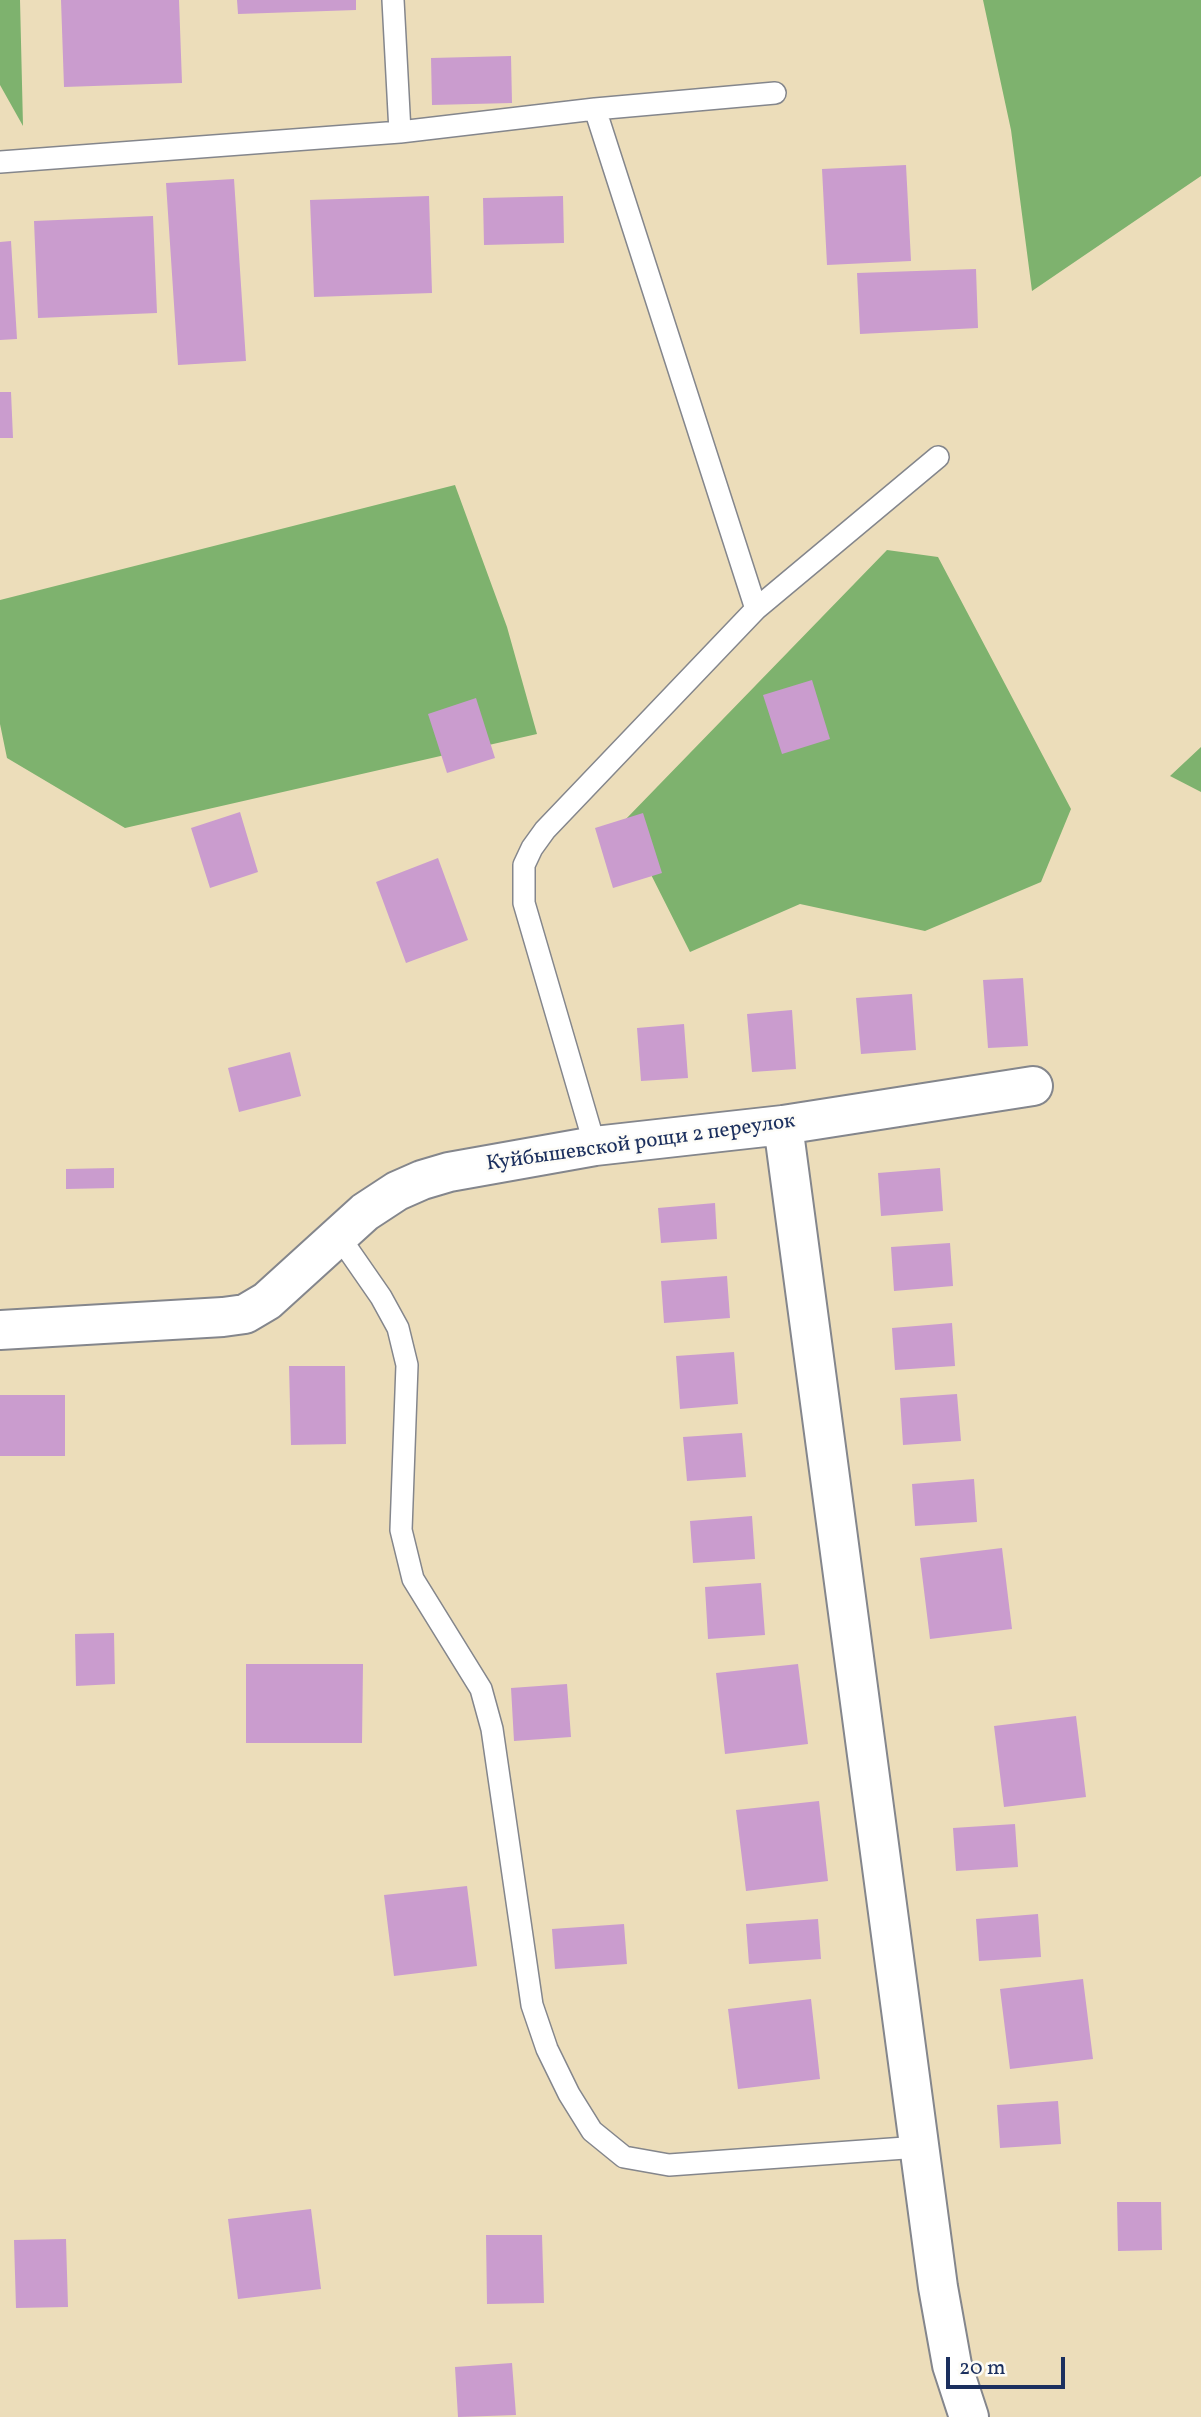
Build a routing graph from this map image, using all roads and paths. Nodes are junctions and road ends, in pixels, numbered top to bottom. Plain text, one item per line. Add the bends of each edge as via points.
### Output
1 (393, 0) edge
2 (775, 93) dead end
3 (595, 109) junction
4 (400, 132) junction
5 (0, 162) edge
6 (938, 457) dead end
7 (755, 609) junction
8 (1033, 1086) dead end
9 (783, 1125) junction
10 (594, 1146) junction
11 (338, 1236) junction
12 (0, 1330) edge
13 (919, 2147) junction
14 (969, 2417) edge

1 - 4 lane
2 - 3 lane
3 - 4 lane
3 - 7 lane
4 - 5 lane
6 - 7 lane
7 - 10 lane via 545,830 524,865 524,904
8 - 9 street, Куйбышевской рощи 2 переулок
9 - 10 street, Куйбышевской рощи 2 переулок
9 - 13 street
10 - 11 street, Куйбышевской рощи 2 переулок via 422,1180 365,1212
11 - 12 street, Куйбышевской рощи 2 переулок via 267,1301 245,1314
11 - 13 lane via 398,1328 407,1365 401,1530 413,1579 481,1689 492,1729 532,2005 547,2049 592,2131 624,2157 669,2165
13 - 14 street via 952,2365

